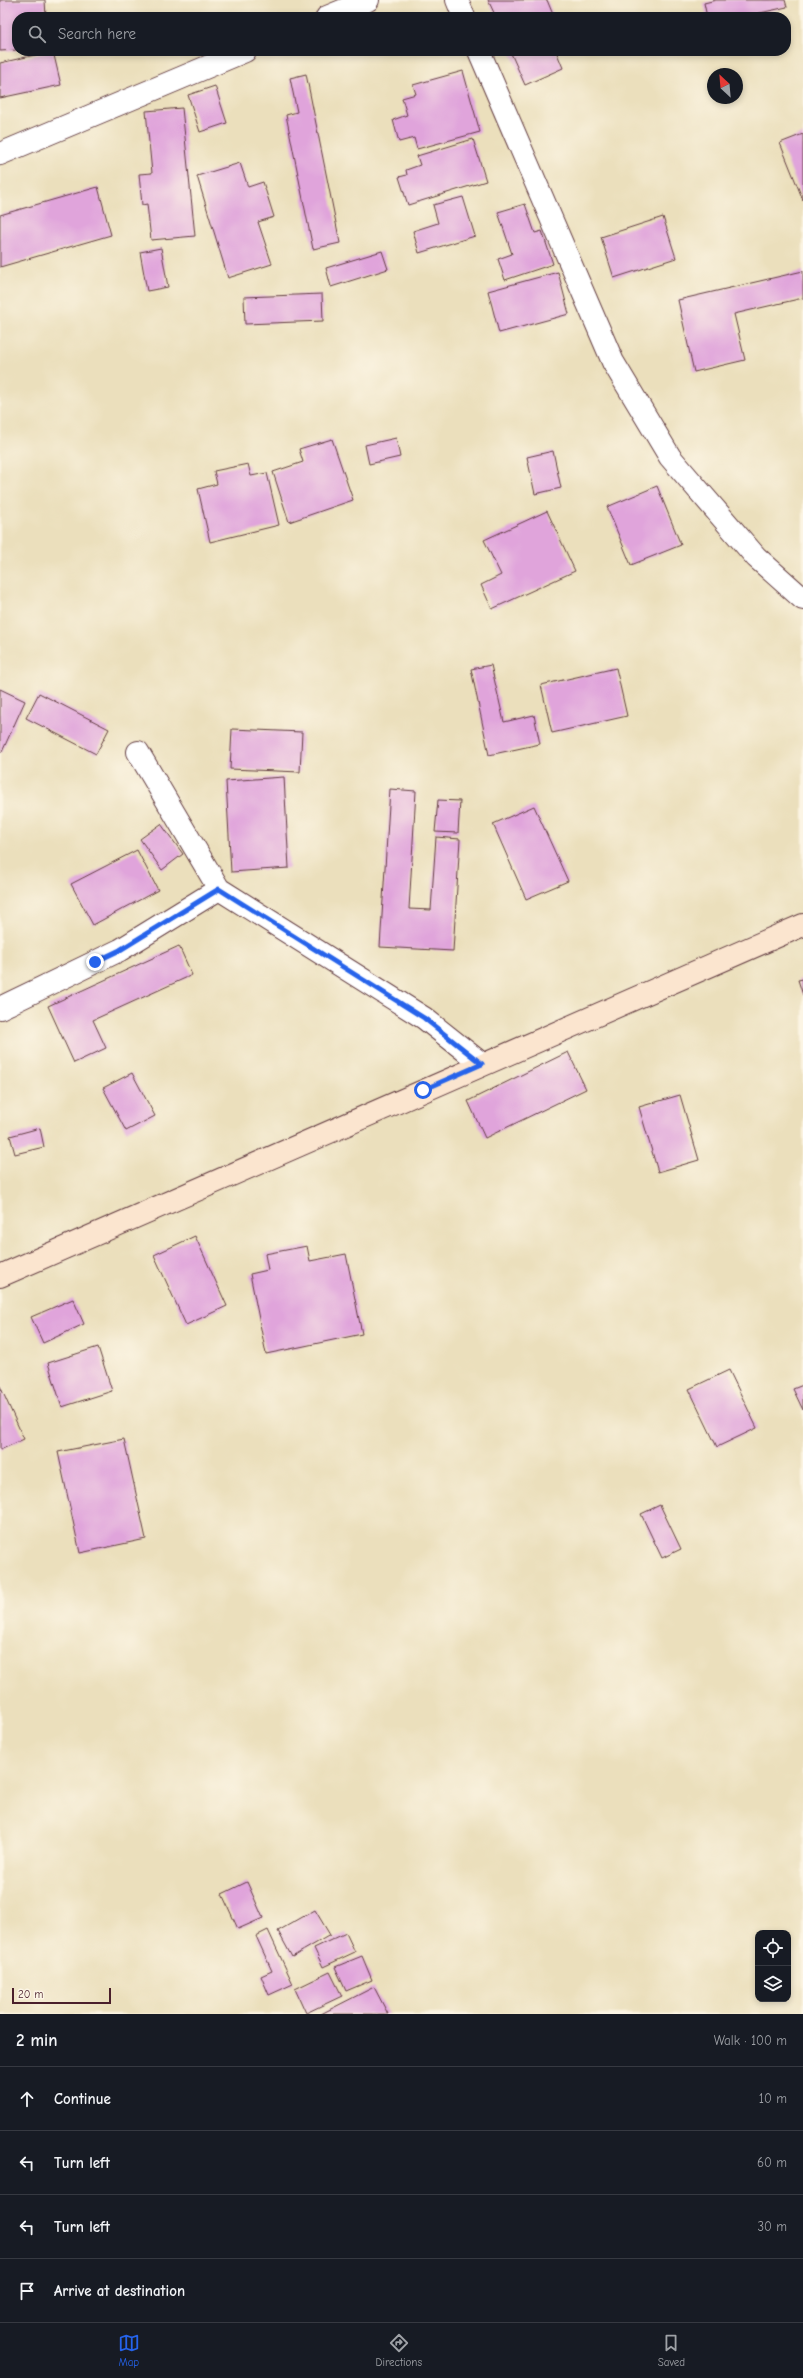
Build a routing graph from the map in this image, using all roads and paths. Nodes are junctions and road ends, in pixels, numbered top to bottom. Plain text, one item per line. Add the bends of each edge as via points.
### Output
1 (368, 0) edge
2 (457, 0) edge
3 (339, 12) edge
4 (462, 12) edge
5 (233, 56) edge
6 (481, 56) edge
7 (0, 154) edge
8 (803, 599) edge
9 (138, 752) dead end
10 (219, 889) junction
11 (803, 925) edge
12 (0, 1008) edge
13 (482, 1064) junction
14 (0, 1276) edge

1 - 3 street
2 - 4 street
5 - 7 street
6 - 8 street via 613,362 670,457 756,557
9 - 10 street
10 - 12 street via 120,950
10 - 13 street via 424,1018
11 - 13 street
13 - 14 street

